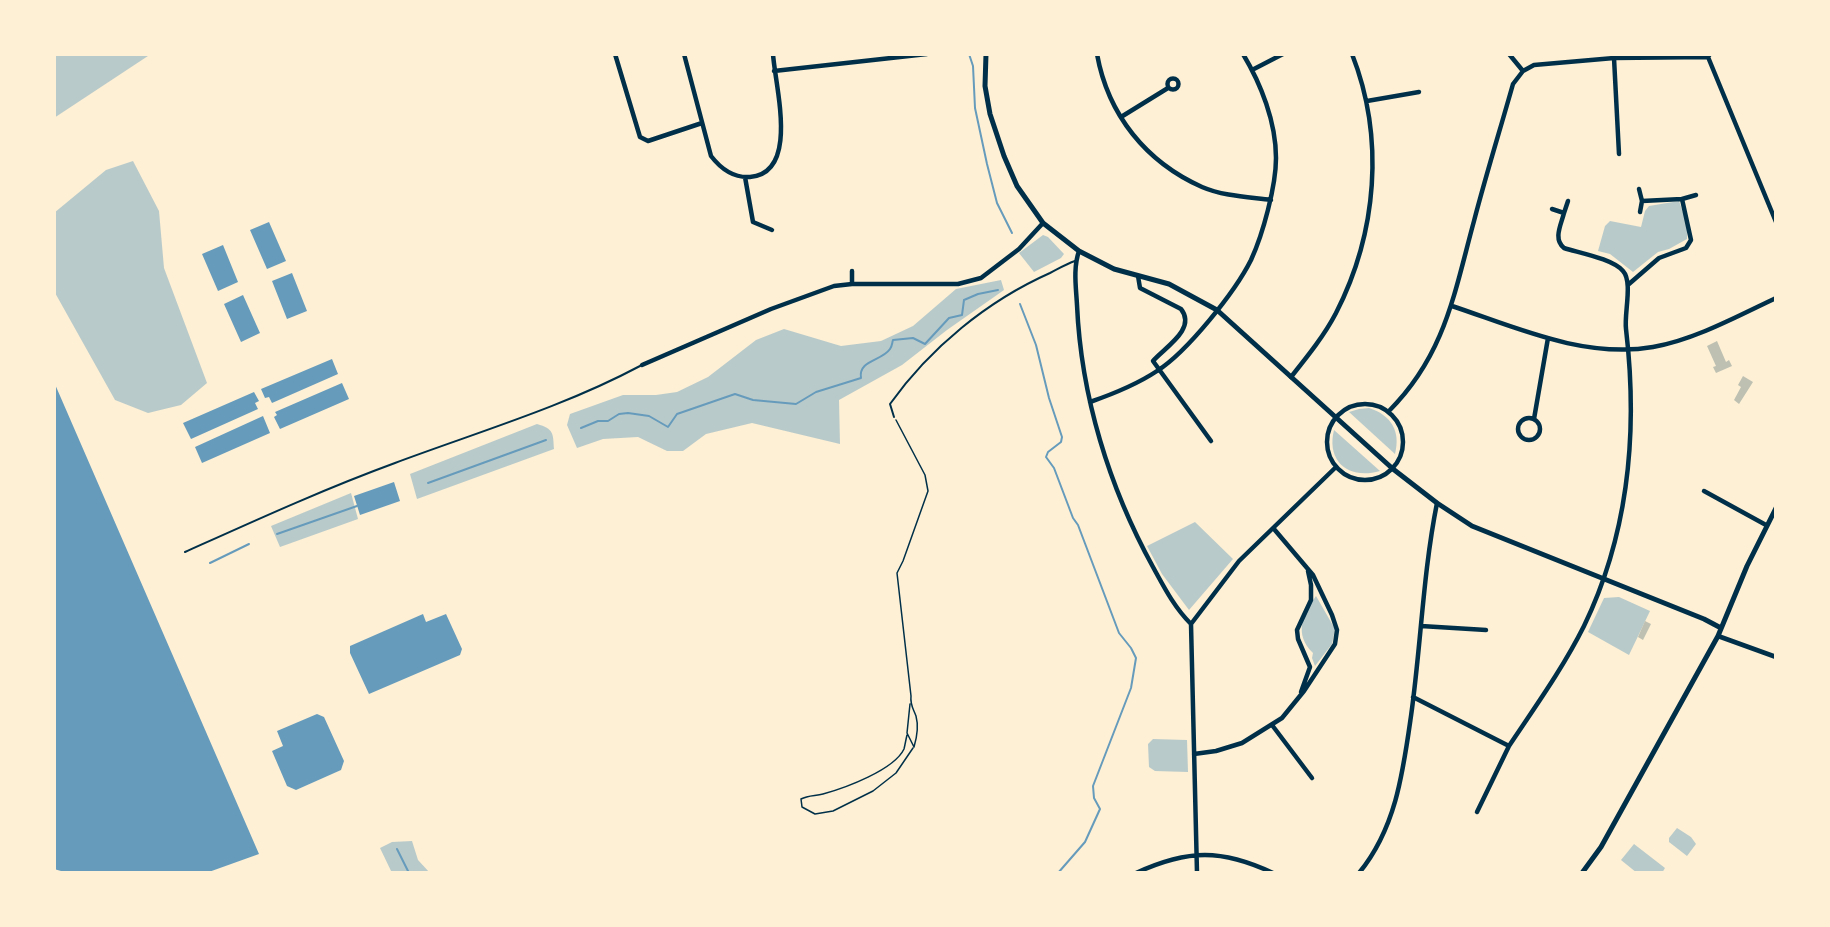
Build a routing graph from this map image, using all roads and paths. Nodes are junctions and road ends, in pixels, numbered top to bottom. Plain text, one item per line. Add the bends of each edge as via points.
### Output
1 (615, 54) edge
2 (684, 54) edge
3 (773, 54) edge
4 (853, 54) edge
5 (927, 54) edge
6 (986, 54) edge
7 (1097, 54) edge
8 (1243, 54) edge
9 (1283, 54) edge
10 (1352, 54) edge
11 (1509, 54) edge
12 (1709, 55) edge
13 (1614, 58) junction
14 (853, 62) junction
15 (1252, 70) junction
16 (774, 71) junction
17 (1523, 71) junction
18 (1168, 88) dead end
19 (1419, 92) dead end
20 (1367, 101) junction
21 (1121, 117) junction
22 (702, 123) junction
23 (1619, 154) dead end
24 (745, 177) junction
25 (1639, 189) dead end
26 (1696, 195) dead end
27 (1682, 199) junction
28 (1270, 200) junction
29 (1568, 201) dead end
30 (1642, 201) junction
31 (1552, 209) dead end
32 (1640, 212) dead end
33 (1564, 213) junction
34 (1776, 222) edge
35 (1043, 224) junction
36 (772, 230) dead end
37 (1079, 251) junction
38 (1075, 261) junction
39 (852, 271) dead end
40 (1138, 276) junction
41 (852, 284) junction
42 (1629, 284) junction
43 (1776, 298) edge
44 (1452, 306) junction
45 (1216, 310) junction
46 (1548, 338) junction
47 (1628, 350) junction
48 (642, 365) joint
49 (1158, 370) junction
50 (1291, 377) junction
51 (1090, 402) junction
52 (1389, 411) junction
53 (894, 417) joint
54 (1336, 417) junction
55 (1534, 419) junction
56 (1211, 441) dead end
57 (1336, 466) junction
58 (1394, 468) junction
59 (1704, 491) dead end
60 (1437, 503) junction
61 (1776, 508) edge
62 (1766, 525) junction
63 (1274, 529) junction
64 (185, 552) dead end
65 (1307, 568) junction
66 (1603, 580) junction
67 (1191, 624) junction
68 (1421, 626) junction
69 (1721, 628) junction
70 (1486, 630) dead end
71 (1718, 636) junction
72 (1776, 657) edge
73 (1301, 694) junction
74 (1413, 697) junction
75 (910, 704) junction
76 (1272, 725) junction
77 (908, 733) junction
78 (1509, 746) junction
79 (914, 747) junction
80 (1194, 754) junction
81 (1312, 778) dead end
82 (1477, 812) dead end
83 (1196, 854) junction
84 (1136, 873) edge
85 (1197, 873) edge
86 (1274, 873) edge
87 (1359, 873) edge
88 (1582, 873) edge

1 - 22 street via 640,137 648,141
2 - 22 street
3 - 16 street
4 - 14 street
5 - 14 street
6 - 35 street via 985,86 1004,156 1017,186
7 - 21 street via 1104,85
8 - 15 street
9 - 15 street
10 - 20 street
11 - 17 street
12 - 13 street
12 - 34 street
13 - 17 street via 1534,65
13 - 23 street
14 - 16 street
15 - 28 street via 1272,123 1276,157
16 - 24 street via 781,149 768,171
17 - 44 street via 1513,84
18 - 21 street
19 - 20 street
20 - 50 street via 1373,175 1369,216 1355,267 1336,313
21 - 28 street via 1128,130 1160,163 1203,188
22 - 24 street via 711,156 720,168
24 - 36 street via 753,222
25 - 30 street
26 - 27 street
27 - 30 street
27 - 42 street via 1692,240 1686,248 1659,258
28 - 45 street via 1251,260
29 - 33 street
30 - 32 street
31 - 33 street
33 - 42 street via 1559,244 1616,266 1625,272
35 - 37 street
35 - 41 street via 1019,249 981,278 958,284
37 - 38 street
37 - 40 street
38 - 51 street via 1078,327
38 - 53 lane via 981,312 915,373 890,404
39 - 41 street
40 - 45 street via 1169,284
40 - 49 street via 1140,288 1185,313 1182,332 1152,362
41 - 48 street via 834,286 771,309
42 - 47 street via 1624,316
43 - 47 street via 1678,341
44 - 46 street
44 - 52 street via 1428,360
45 - 49 street via 1190,342
45 - 50 street
46 - 47 street
46 - 55 street
47 - 66 street via 1632,385 1629,467
48 - 64 lane via 603,386 394,463
49 - 51 street
49 - 56 street
50 - 54 street
51 - 67 street via 1108,470 1142,547 1173,602
52 - 54 street via 1363,403
52 - 58 street via 1401,426 1404,439
53 - 75 path via 925,476 928,491 897,573
54 - 57 street via 1328,432 1327,445
54 - 58 street
55 - 55 street via 1541,427 1540,434 1531,441 1524,439 1518,426 1526,418
57 - 58 street via 1349,477 1363,480 1378,478
57 - 63 street
58 - 60 street
59 - 62 street
60 - 66 street via 1472,526
60 - 68 street
61 - 62 street
62 - 69 street
63 - 65 street
63 - 67 street via 1239,561
65 - 73 street via 1311,600 1297,630 1310,667
65 - 73 street via 1337,630 1335,644
66 - 69 street
66 - 78 street via 1583,627
67 - 80 street
68 - 70 street
68 - 74 street
69 - 71 street
71 - 72 street
71 - 88 street via 1606,838
73 - 76 street
74 - 78 street
74 - 87 street via 1403,773 1389,823
75 - 77 path
75 - 79 path via 918,734
76 - 80 street via 1242,743
76 - 81 street
77 - 79 path
77 - 79 path via 903,750 890,764 858,781 807,796 801,799 802,807 815,814 833,811 873,791 897,773
78 - 82 street
80 - 83 street
83 - 84 street via 1172,858
83 - 85 street
83 - 86 street via 1229,857

